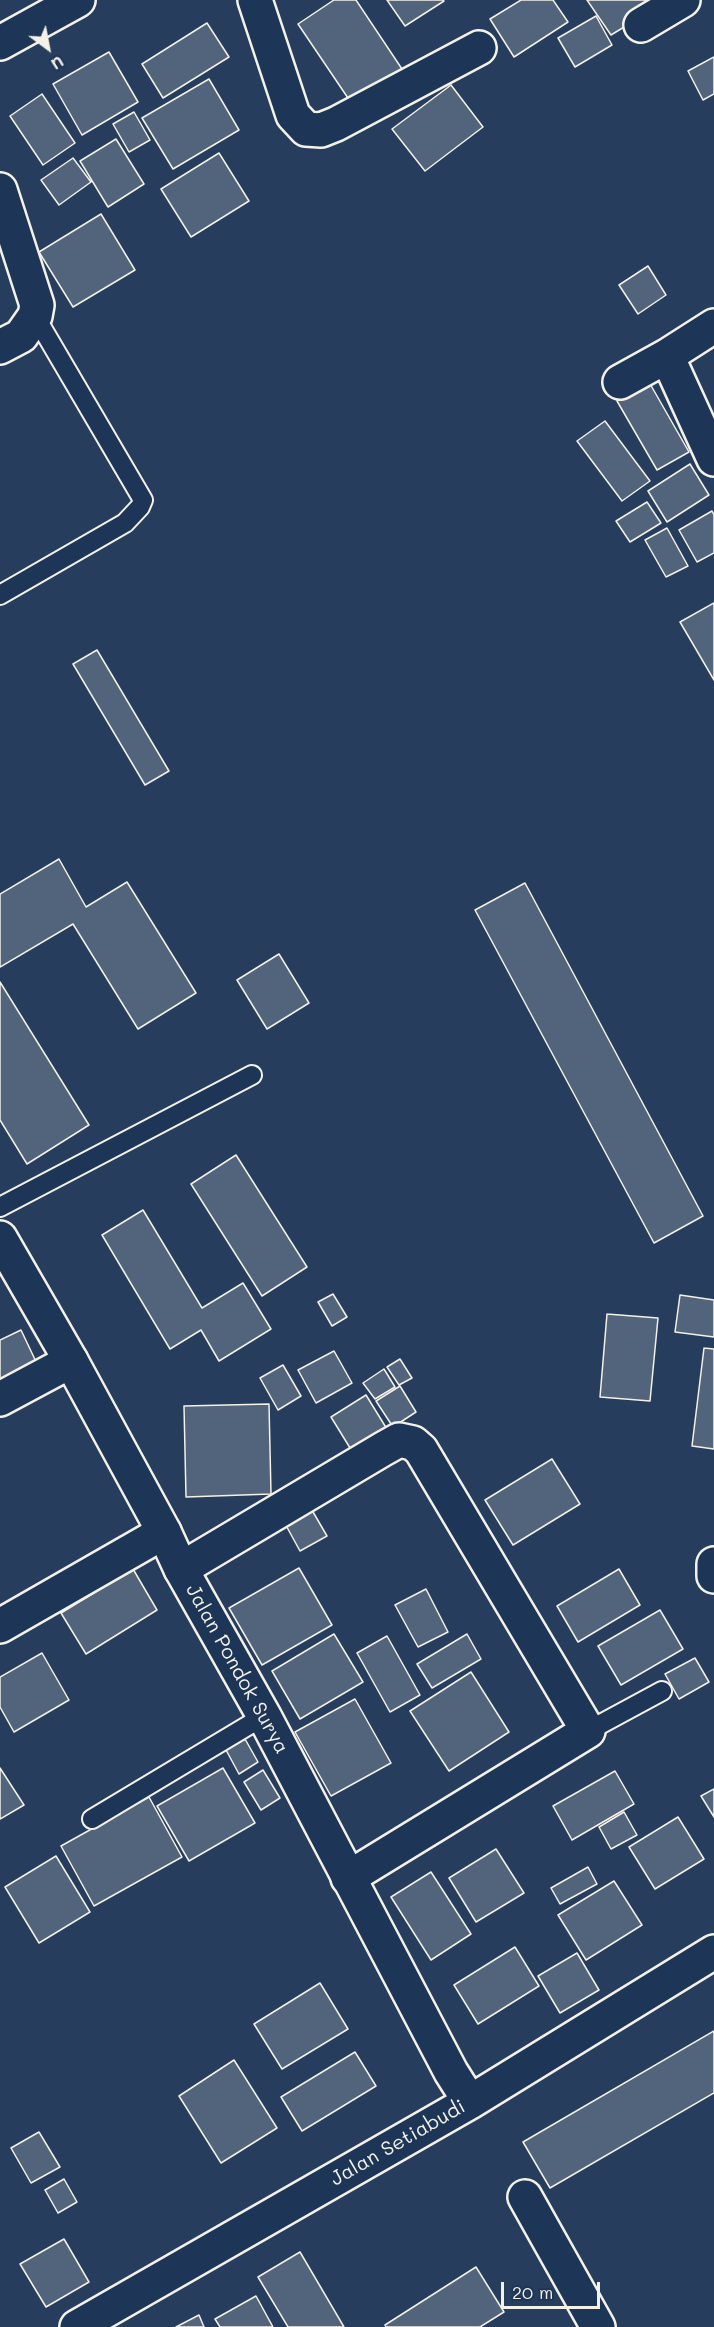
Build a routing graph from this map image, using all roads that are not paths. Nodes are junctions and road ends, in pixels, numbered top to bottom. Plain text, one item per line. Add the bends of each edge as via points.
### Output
1 (78, 0) edge
2 (255, 0) edge
3 (683, 0) edge
4 (641, 25) dead end
5 (0, 43) edge
6 (479, 48) dead end
7 (0, 190) edge
8 (35, 316) junction
9 (714, 326) edge
10 (0, 347) edge
11 (667, 356) junction
12 (620, 382) dead end
13 (714, 459) edge
14 (0, 595) edge
15 (252, 1075) dead end
16 (0, 1207) edge
17 (0, 1238) edge
18 (71, 1361) junction
19 (0, 1399) edge
20 (164, 1532) junction
21 (714, 1564) edge
22 (181, 1569) junction
23 (714, 1576) edge
24 (0, 1626) edge
25 (662, 1691) dead end
26 (264, 1716) junction
27 (588, 1731) junction
28 (92, 1819) dead end
29 (348, 1878) junction
30 (714, 1952) edge
31 (470, 2102) junction
32 (525, 2197) dead end
33 (77, 2327) edge
34 (598, 2327) edge

1 - 5 street
2 - 6 street via 293,115 306,129 321,130 336,124
3 - 4 street
7 - 8 street via 37,305
8 - 10 street via 21,336
8 - 14 lane via 143,500 125,523
9 - 11 street
11 - 12 street
11 - 13 street
15 - 16 lane
17 - 18 street, Jalan Pondok Surya
18 - 19 street
18 - 20 street, Jalan Pondok Surya
20 - 22 street, Jalan Pondok Surya
20 - 24 street
21 - 23 street
22 - 26 street, Jalan Pondok Surya
22 - 27 street via 399,1440 413,1443 421,1450
25 - 27 lane
26 - 28 lane
26 - 29 street, Jalan Pondok Surya
27 - 29 street
29 - 31 street, Jalan Pondok Surya
30 - 31 street, Jalan Setiabudi
31 - 33 street, Jalan Setiabudi
32 - 34 street

